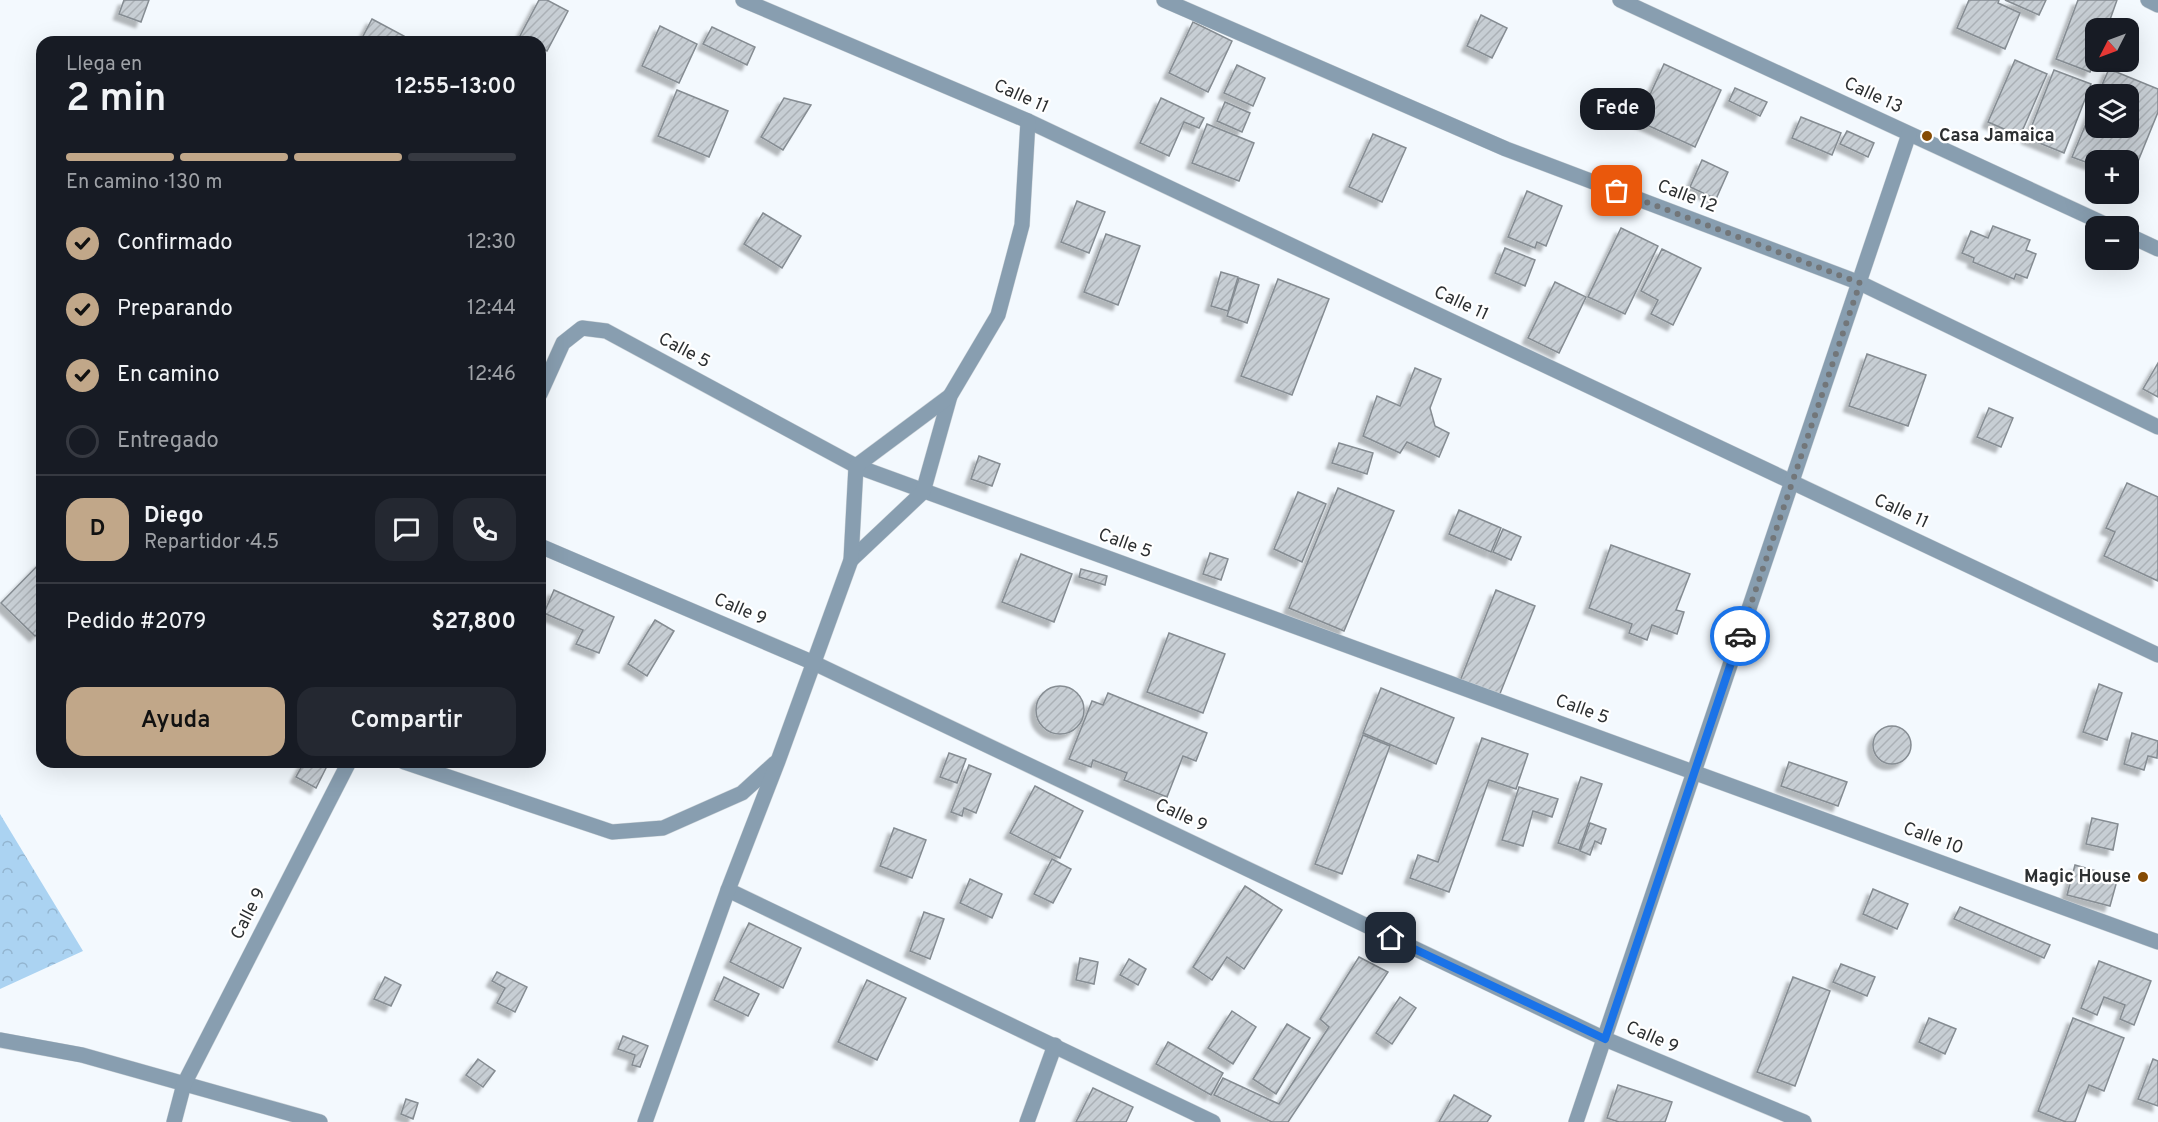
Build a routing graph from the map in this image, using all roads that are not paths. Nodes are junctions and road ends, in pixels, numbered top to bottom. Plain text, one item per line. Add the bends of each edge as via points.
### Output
1 (743, 0) edge
2 (1164, 0) edge
3 (1620, 0) edge
4 (2148, 0) edge
5 (2158, 5) edge
6 (1028, 121) junction
7 (1909, 134) junction
8 (2087, 216) edge
9 (2139, 241) edge
10 (2158, 249) edge
11 (1860, 283) junction
12 (546, 381) edge
13 (950, 396) junction
14 (2158, 427) edge
15 (856, 466) junction
16 (1791, 482) junction
17 (923, 492) junction
18 (546, 549) edge
19 (851, 560) junction
20 (2158, 655) edge
21 (814, 663) junction
22 (778, 761) junction
23 (346, 768) edge
24 (422, 768) edge
25 (1695, 772) junction
26 (728, 890) junction
27 (2158, 942) edge
28 (1605, 1039) junction
29 (0, 1040) edge
30 (1055, 1045) junction
31 (184, 1084) junction
32 (174, 1122) edge
33 (320, 1122) edge
34 (645, 1122) edge
35 (1027, 1122) edge
36 (1213, 1122) edge
37 (1576, 1122) edge
38 (1804, 1122) edge

1 - 6 street, Calle 11
2 - 11 street, Calle 12 via 1506,149
3 - 7 street, Calle 13
4 - 5 street
6 - 13 street via 1022,225 998,315
6 - 16 street, Calle 11
7 - 8 street, Calle 13
7 - 11 street
9 - 10 street
11 - 14 street, Calle 12
11 - 16 street
12 - 15 street, Calle 5 via 563,343 582,328 606,331
13 - 15 street
13 - 17 street
15 - 17 street, Calle 5
15 - 19 street
16 - 20 street, Calle 11
16 - 25 street
17 - 19 street
17 - 25 street, Calle 5
18 - 21 street, Calle 9
19 - 21 street
21 - 22 street
21 - 28 street, Calle 9
22 - 24 street via 742,793 663,828 612,832
22 - 26 street
23 - 31 street, Calle 9
25 - 27 street, Calle 10
25 - 28 street
26 - 30 street
26 - 34 street
28 - 37 street
28 - 38 street, Calle 9
29 - 31 street via 82,1055
30 - 35 street
30 - 36 street
31 - 32 street, Calle 9
31 - 33 street

